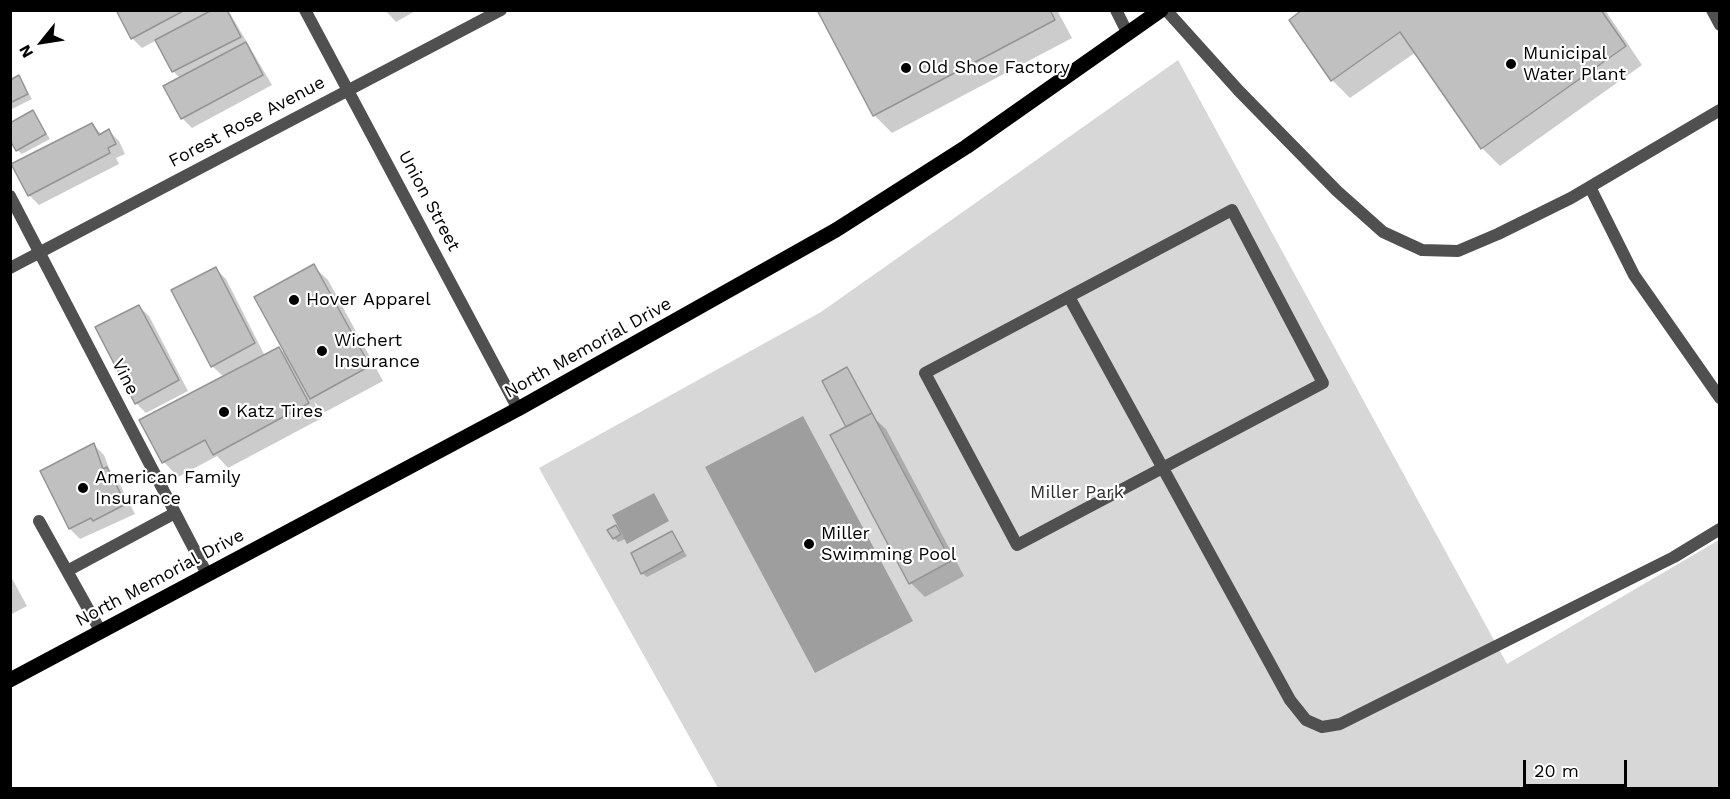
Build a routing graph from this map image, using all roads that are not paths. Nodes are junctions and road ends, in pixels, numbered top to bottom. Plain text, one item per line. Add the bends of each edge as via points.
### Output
1 (306, 10) edge
2 (501, 10) edge
3 (1116, 10) edge
4 (1161, 10) edge
5 (1166, 10) edge
6 (1712, 10) edge
7 (1719, 25) edge
8 (1128, 34) junction
9 (347, 90) junction
10 (1719, 110) edge
11 (1590, 187) junction
12 (10, 196) edge
13 (40, 251) junction
14 (10, 268) edge
15 (1069, 297) junction
16 (1719, 398) edge
17 (518, 409) junction
18 (1161, 469) junction
19 (175, 513) junction
20 (39, 521) dead end
21 (1719, 529) edge
22 (67, 571) junction
23 (207, 574) junction
24 (101, 632) junction
25 (10, 680) edge

1 - 9 street, Union Street
2 - 9 street, Forest Rose Avenue
3 - 8 street
4 - 8 main road, North Memorial Drive
5 - 11 street via 1337,191 1383,232 1422,250 1458,251
6 - 7 street
8 - 17 main road, North Memorial Drive via 966,147 837,230
9 - 13 street, Forest Rose Avenue
9 - 17 street, Union Street
10 - 11 street
11 - 16 street via 1634,275
12 - 13 street, Vine
13 - 14 street, Forest Rose Avenue
13 - 19 street, Vine
15 - 18 street
15 - 18 street via 925,373 1017,545
15 - 18 street via 1232,210 1323,383
17 - 23 main road, North Memorial Drive
18 - 21 street via 1290,700 1306,720 1322,727 1340,724 1674,557
19 - 22 street
19 - 23 street, Vine
20 - 22 street
22 - 24 street
23 - 24 main road, North Memorial Drive
24 - 25 main road, North Memorial Drive

